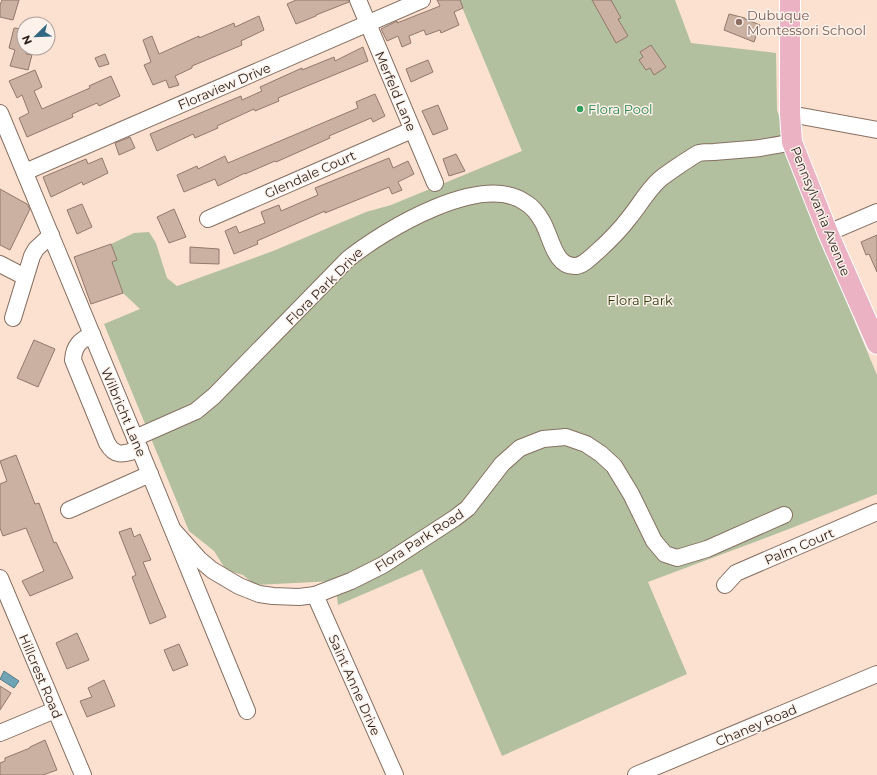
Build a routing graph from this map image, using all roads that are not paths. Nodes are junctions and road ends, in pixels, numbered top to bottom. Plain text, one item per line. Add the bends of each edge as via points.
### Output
1 (358, 0) edge
2 (422, 0) edge
3 (790, 0) edge
4 (368, 24) junction
5 (0, 113) edge
6 (790, 114) junction
7 (412, 130) junction
8 (877, 130) edge
9 (792, 142) junction
10 (25, 172) junction
11 (434, 183) dead end
12 (877, 212) edge
13 (208, 219) dead end
14 (828, 233) junction
15 (51, 235) junction
16 (0, 264) edge
17 (25, 277) junction
18 (13, 318) dead end
19 (92, 334) junction
20 (877, 343) edge
21 (138, 444) junction
22 (150, 474) junction
23 (69, 510) dead end
24 (877, 512) edge
25 (784, 515) dead end
26 (174, 532) junction
27 (0, 578) edge
28 (725, 585) dead end
29 (315, 595) junction
30 (877, 674) edge
31 (55, 710) junction
32 (247, 711) dead end
33 (0, 733) edge
34 (83, 775) edge
35 (395, 775) edge
36 (636, 775) edge

1 - 4 street, Merfeld Lane
2 - 4 street, Floraview Drive
3 - 6 main road, Pennsylvania Avenue
4 - 7 street, Merfeld Lane
4 - 10 street, Floraview Drive
5 - 10 street, Wilbricht Lane
6 - 8 street
6 - 9 main road, Pennsylvania Avenue
7 - 11 street, Merfeld Lane
7 - 13 street, Glendale Court
9 - 14 main road, Pennsylvania Avenue
9 - 21 street, Flora Park Drive via 752,149 699,153 659,179 628,220 592,257 580,265 565,264 557,255 543,221 536,211 526,202 505,194 469,197 406,221 348,259 214,396 196,411
10 - 15 street, Wilbricht Lane
12 - 14 street
14 - 20 main road, Pennsylvania Avenue
15 - 17 street via 36,249
15 - 19 street, Wilbricht Lane
16 - 17 street
17 - 18 street
19 - 21 street, Wilbricht Lane
19 - 21 street via 80,341 74,352 74,360 107,443 116,453 124,454
21 - 22 street, Wilbricht Lane
22 - 23 street
22 - 26 street, Wilbricht Lane
24 - 28 street, Palm Court via 736,573
25 - 29 street, Flora Park Road via 706,549 677,558 665,554 654,540 614,466 601,454 586,444 566,437 544,439 520,448 502,464 468,508 432,534 377,568
26 - 29 street, Flora Park Road via 199,559 239,586 259,594 273,596
26 - 32 street, Wilbricht Lane
27 - 31 street, Hillcrest Road
29 - 35 street, Saint Anne Drive
30 - 36 street, Chaney Road
31 - 33 street
31 - 34 street, Hillcrest Road

